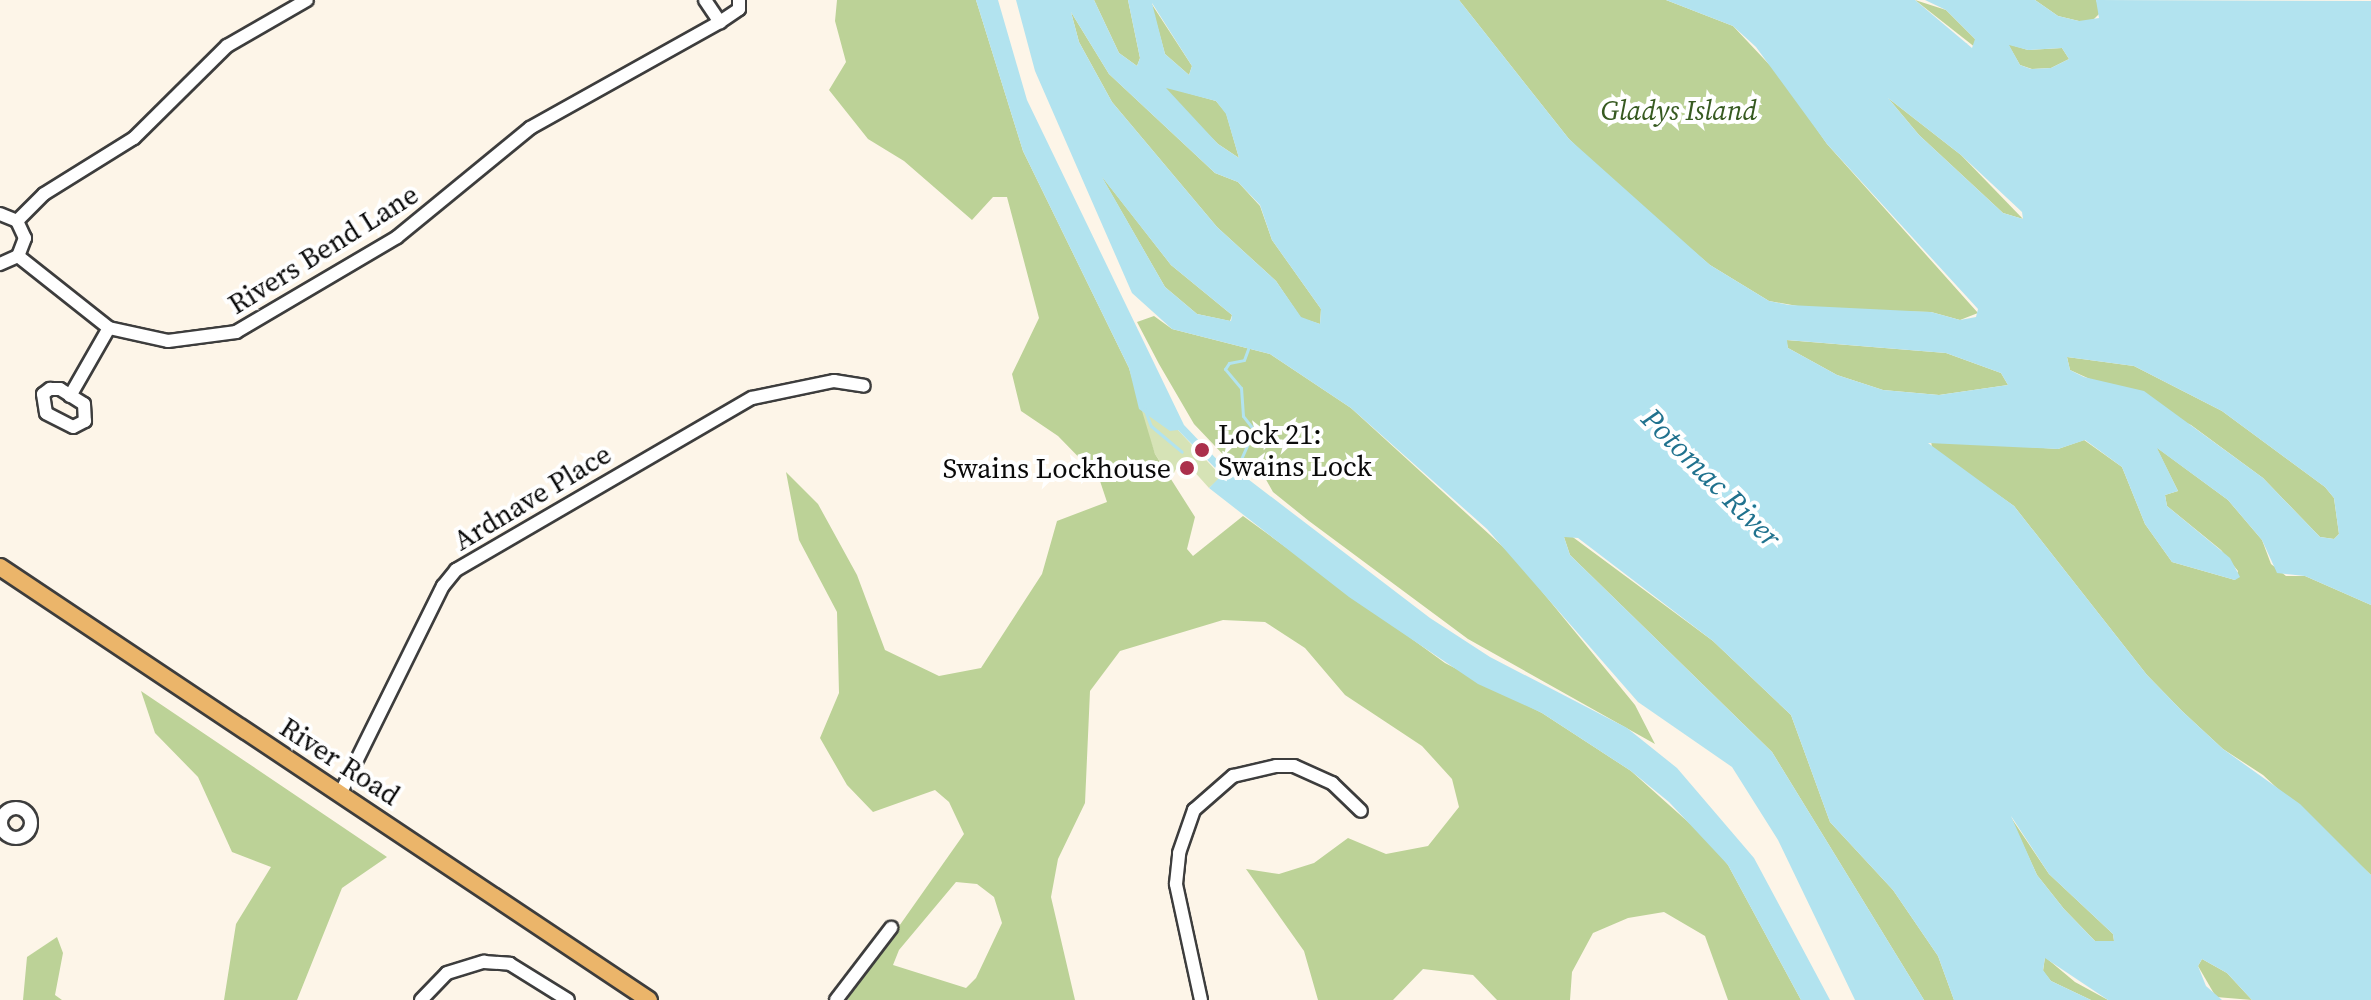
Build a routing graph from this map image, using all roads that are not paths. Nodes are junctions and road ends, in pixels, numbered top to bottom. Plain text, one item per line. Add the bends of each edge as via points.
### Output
1 (307, 0) edge
2 (705, 0) edge
3 (739, 0) edge
4 (720, 22) junction
5 (0, 214) edge
6 (17, 221) junction
7 (18, 256) junction
8 (0, 264) edge
9 (109, 328) junction
10 (864, 386) dead end
11 (70, 396) dead end
12 (0, 567) edge
13 (341, 792) junction
14 (1361, 811) dead end
15 (891, 928) dead end
16 (421, 1000) edge
17 (568, 1000) edge
18 (649, 1000) edge
19 (836, 1000) edge
20 (1201, 1000) edge

1 - 6 street via 227,46 134,138 44,194
2 - 4 street
3 - 4 street, Rivers Bend Lane via 739,9
4 - 9 street, Rivers Bend Lane via 530,128 422,220 236,332 189,342
5 - 6 street
6 - 7 street via 25,238
7 - 8 street
7 - 9 street, Rivers Bend Lane
9 - 11 street
10 - 13 street, Ardnave Place via 834,381 794,386 729,408 456,570 443,586
12 - 13 main road, River Road
13 - 18 main road, River Road
14 - 20 street via 1332,783 1294,766 1233,776 1194,810 1179,853 1176,884
15 - 19 street
16 - 17 street via 447,973 484,962 520,969

